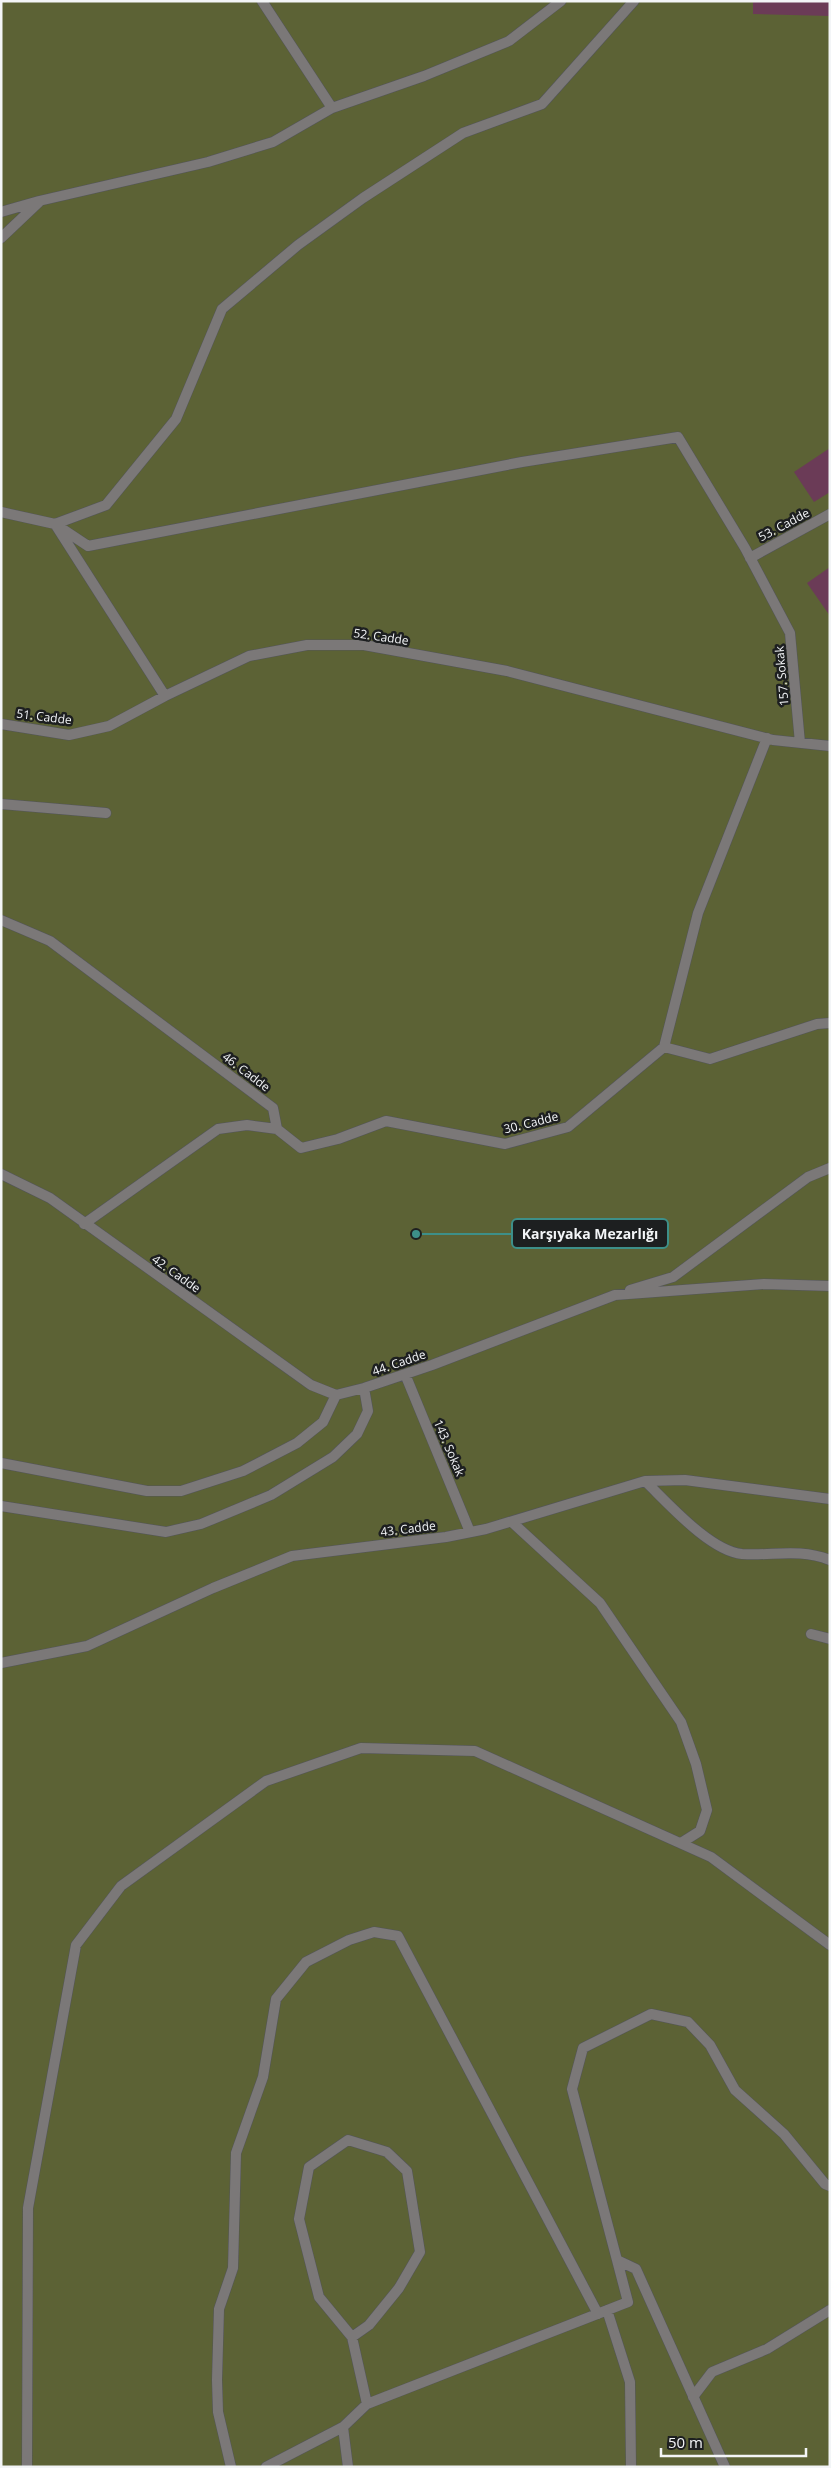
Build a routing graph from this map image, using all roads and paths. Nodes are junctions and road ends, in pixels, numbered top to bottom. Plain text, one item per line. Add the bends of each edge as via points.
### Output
1 (262, 1) edge
2 (561, 1) edge
3 (634, 1) edge
4 (332, 108) junction
5 (39, 201) junction
6 (1, 212) edge
7 (1, 238) edge
8 (1, 512) edge
9 (830, 514) edge
10 (55, 524) junction
11 (750, 558) junction
12 (165, 696) junction
13 (1, 724) edge
14 (767, 738) junction
15 (800, 743) junction
16 (830, 746) edge
17 (1, 804) edge
18 (106, 813) dead end
19 (1, 920) edge
20 (830, 1023) edge
21 (664, 1047) junction
22 (277, 1129) junction
23 (830, 1168) edge
24 (1, 1174) edge
25 (84, 1224) junction
26 (830, 1286) edge
27 (615, 1295) junction
28 (404, 1374) junction
29 (364, 1388) junction
30 (336, 1395) junction
31 (1, 1463) edge
32 (645, 1481) junction
33 (830, 1499) edge
34 (1, 1506) edge
35 (512, 1523) junction
36 (470, 1532) junction
37 (830, 1560) edge
38 (811, 1634) dead end
39 (830, 1640) edge
40 (2, 1661) edge
41 (681, 1843) junction
42 (830, 1945) edge
43 (830, 2186) edge
44 (617, 2260) junction
45 (830, 2310) edge
46 (602, 2312) junction
47 (352, 2336) junction
48 (693, 2397) junction
49 (368, 2404) junction
50 (343, 2427) junction
51 (27, 2467) edge
52 (231, 2467) edge
53 (266, 2467) edge
54 (348, 2467) edge
55 (631, 2467) edge
56 (725, 2467) edge

1 - 4 lane
2 - 4 lane via 509,41 424,76
3 - 10 lane via 542,104 454,139 362,198 306,239 222,309 176,419 106,505
4 - 5 lane via 272,142 254,148 144,179
5 - 6 lane
5 - 7 lane
8 - 10 lane
9 - 11 lane, 53. Cadde
10 - 11 lane via 88,546 522,462 678,437
10 - 12 lane
11 - 15 lane, 157. Sokak via 790,633
12 - 13 lane, 51. Cadde via 109,726 69,735
12 - 14 lane, 52. Cadde via 248,656 307,645 364,645 507,671
14 - 15 lane, 52. Cadde
14 - 21 lane via 698,913
15 - 16 lane, 52. Cadde
17 - 18 lane
19 - 22 lane, 46. Cadde via 50,941 265,1102 272,1108
20 - 21 lane via 817,1024 710,1059
21 - 22 lane, 30. Cadde via 568,1127 505,1144 386,1120 338,1139 301,1148
22 - 25 lane via 247,1124 218,1129
23 - 27 lane via 808,1177 673,1276
24 - 25 lane, 42. Cadde via 50,1198
25 - 30 lane, 42. Cadde via 311,1385
26 - 27 lane, 44. Cadde via 764,1284
27 - 28 lane, 44. Cadde
28 - 29 lane, 44. Cadde
28 - 36 lane, 143. Sokak
29 - 30 lane, 44. Cadde
29 - 34 lane via 368,1411 357,1434 333,1456 271,1495 201,1524 166,1532
30 - 31 lane via 323,1422 297,1443 243,1471 181,1491 147,1491
32 - 33 lane, 43. Cadde via 685,1480
32 - 35 lane, 43. Cadde
32 - 37 lane via 706,1539 740,1554 811,1553
35 - 36 lane, 43. Cadde
35 - 41 lane via 600,1603 681,1722 707,1810 700,1830
36 - 40 lane, 43. Cadde via 292,1556 212,1588 87,1646
38 - 39 lane
41 - 42 lane via 711,1857
41 - 51 lane via 475,1751 361,1748 266,1781 121,1886 76,1945 28,2208
43 - 44 lane via 784,2134 735,2090 710,2045 688,2022 651,2014 583,2048 572,2089
44 - 46 lane via 628,2302
44 - 48 lane via 636,2269
45 - 48 lane via 767,2349 712,2372
46 - 49 lane
46 - 52 lane via 398,1936 374,1932 349,1940 306,1962 276,1999 262,2077 236,2153 233,2268 219,2309 217,2380 218,2412
46 - 55 lane via 630,2382
47 - 47 lane via 319,2296 299,2218 309,2167 348,2140 387,2152 407,2171 420,2252 399,2288 369,2325
47 - 49 lane
48 - 56 lane
49 - 50 lane
50 - 53 lane
50 - 54 lane

